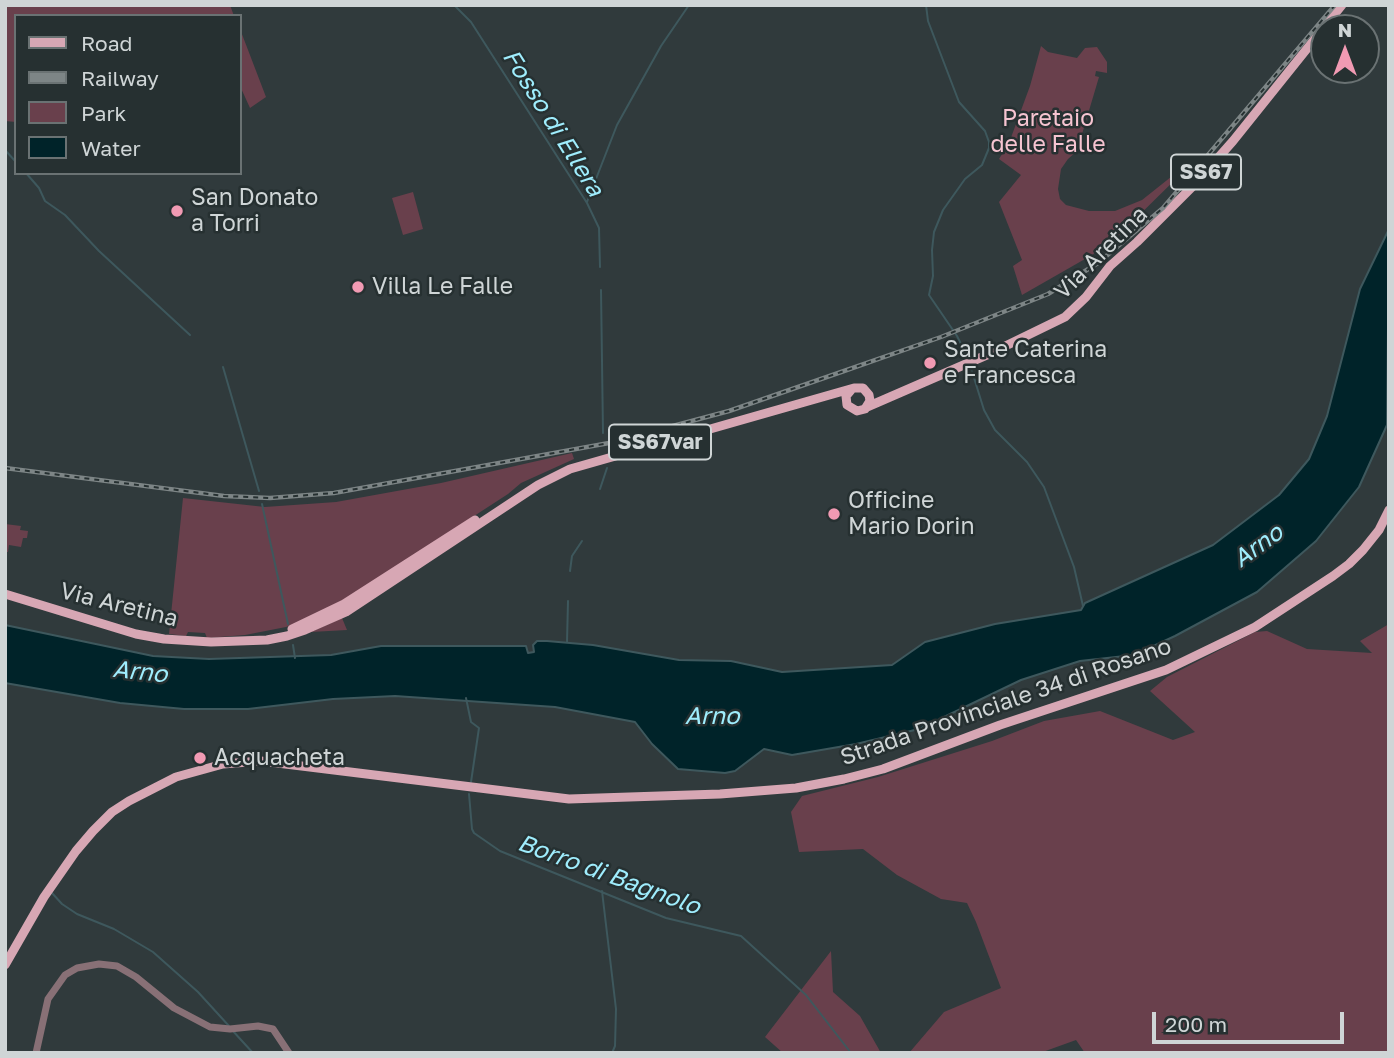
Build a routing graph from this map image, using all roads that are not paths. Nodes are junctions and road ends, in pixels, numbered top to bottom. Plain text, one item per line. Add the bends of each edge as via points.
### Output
1 (1342, 5) edge
2 (851, 390) junction
3 (867, 392) junction
4 (820, 396) junction
5 (890, 397) junction
6 (846, 402) junction
7 (867, 407) junction
8 (538, 485) junction
9 (1389, 510) edge
10 (5, 594) edge
11 (246, 641) junction
12 (5, 965) edge
13 (36, 1053) edge
14 (289, 1053) edge

1 - 5 main road, Via Aretina / SS67 via 1233,141 1065,317
2 - 3 main road via 859,387
2 - 4 main road, SS67var
2 - 6 main road
3 - 5 main road
3 - 7 main road
4 - 6 main road, SS67var
4 - 8 main road, SS67var via 592,461
5 - 7 main road, Via Aretina / SS67
6 - 7 main road via 854,411
8 - 11 main road, SS67var via 508,499 344,604 293,629
8 - 11 main road, Via Aretina / SS67var via 346,612 305,630
9 - 12 main road, Strada Provinciale 34 di Rosano via 1379,530 1349,564 1255,627 1166,670 844,779 720,794 569,799 279,762 223,764 176,777 129,801 93,831 44,897
10 - 11 main road, Via Aretina via 136,634 195,642
13 - 14 street via 48,999 65,975 99,964 117,966 174,1008 210,1027 273,1028

